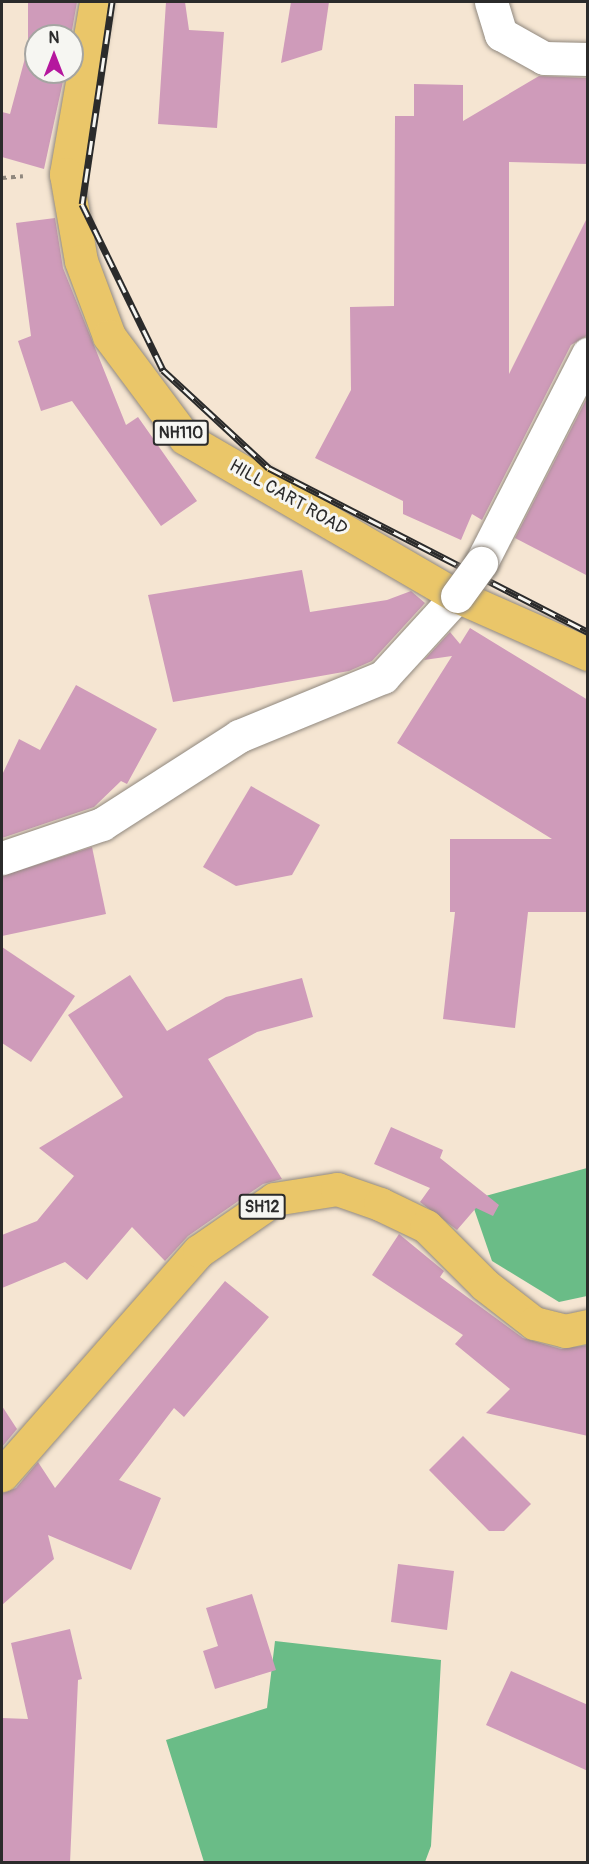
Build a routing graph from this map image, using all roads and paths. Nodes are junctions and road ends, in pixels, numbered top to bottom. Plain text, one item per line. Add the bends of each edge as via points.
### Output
1 (96, 2) edge
2 (491, 2) edge
3 (588, 59) edge
4 (588, 354) edge
5 (457, 596) junction
6 (588, 654) edge
7 (2, 858) edge
8 (588, 1326) edge
9 (2, 1475) edge

1 - 5 main road, HILL CART ROAD / NH110 via 66,174 81,261 109,336 185,438
2 - 3 street via 501,34 544,58
4 - 5 street, bridge via 481,563
5 - 6 main road, HILL CART ROAD / NH110
5 - 7 street via 383,677 239,736 102,824
8 - 9 main road, SH12 via 566,1331 534,1323 485,1285 426,1226 380,1204 338,1189 273,1199 199,1251

